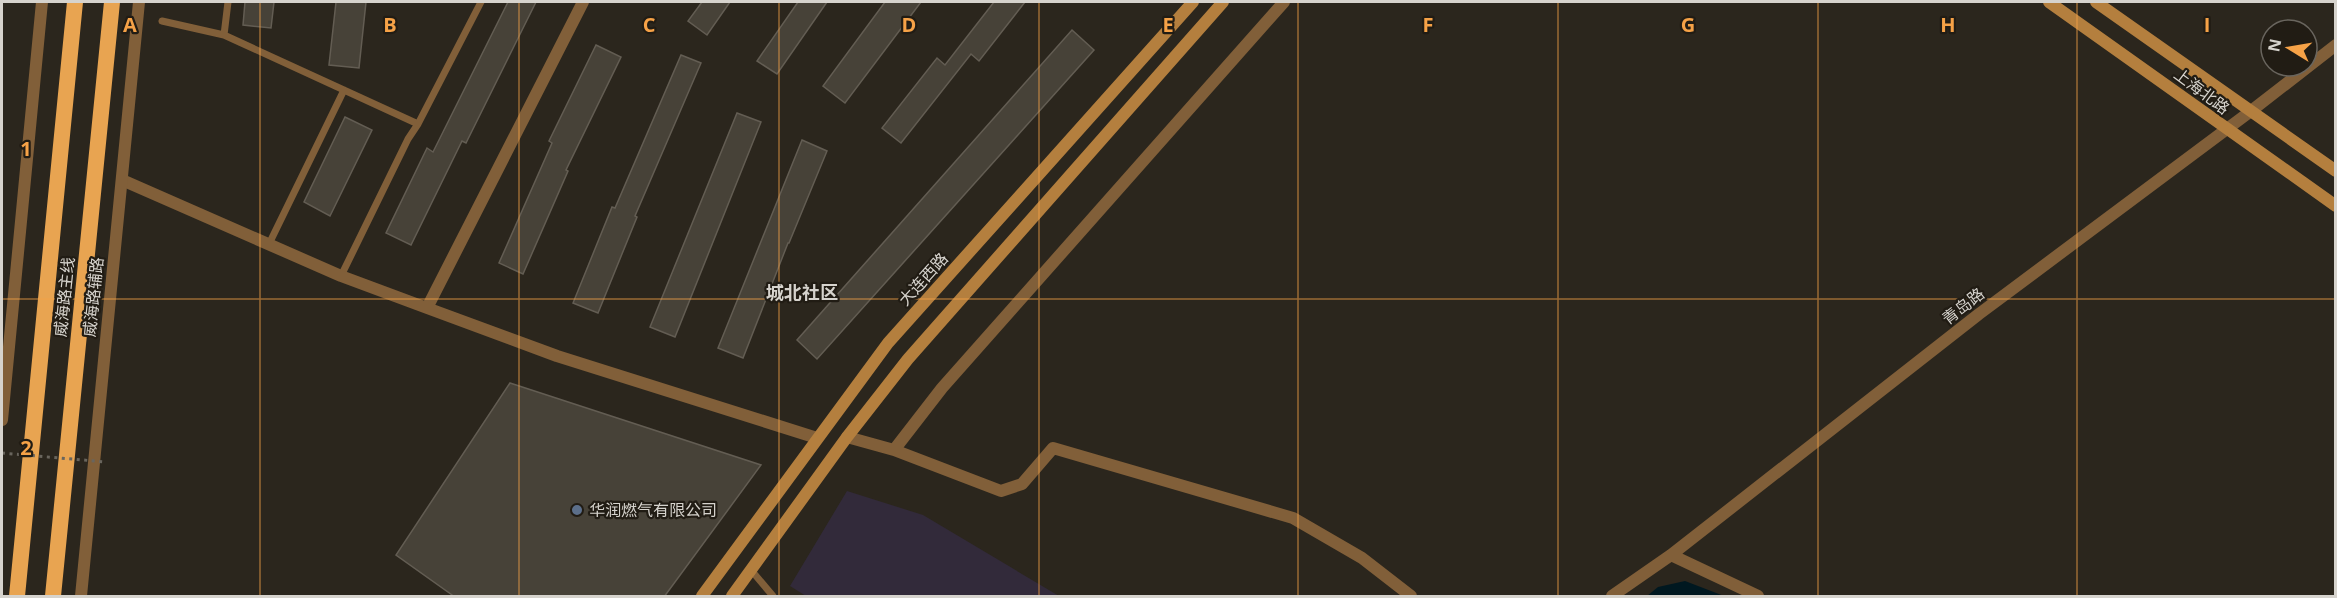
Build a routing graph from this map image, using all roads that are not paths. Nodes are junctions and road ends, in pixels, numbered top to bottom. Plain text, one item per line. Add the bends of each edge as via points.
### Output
1 (42, 2) edge
2 (75, 2) edge
3 (112, 2) edge
4 (139, 2) edge
5 (228, 2) edge
6 (481, 2) edge
7 (583, 2) edge
8 (1193, 2) edge
9 (1223, 2) edge
10 (1284, 2) edge
11 (2049, 2) edge
12 (2096, 2) edge
13 (162, 21) dead end
14 (224, 35) junction
15 (2336, 45) edge
16 (344, 90) junction
17 (2251, 111) junction
18 (418, 124) junction
19 (2227, 130) junction
20 (2336, 171) edge
21 (122, 180) junction
22 (2336, 206) edge
23 (269, 244) junction
24 (340, 276) junction
25 (427, 308) junction
26 (2, 420) edge
27 (847, 437) junction
28 (817, 438) junction
29 (894, 450) junction
30 (1671, 555) junction
31 (751, 570) junction
32 (17, 597) edge
33 (53, 597) edge
34 (81, 597) edge
35 (702, 597) edge
36 (732, 597) edge
37 (773, 597) edge
38 (1411, 597) edge
39 (1612, 597) edge
40 (1758, 597) edge

1 - 26 street
2 - 32 highway, 威海路主线
3 - 33 highway, 威海路主线
4 - 21 street, 威海路辅路
5 - 14 lane
6 - 18 lane
7 - 25 street
8 - 28 main road, 大连西路 via 888,343
9 - 27 main road via 908,359
10 - 29 street via 950,379
11 - 19 main road, 上海北路
12 - 17 main road, 上海北路
13 - 14 lane
14 - 16 lane
15 - 17 street, 青岛路
16 - 18 lane
16 - 23 lane
17 - 19 street, 青岛路
17 - 20 main road, 上海北路
18 - 24 lane
19 - 22 main road, 上海北路
19 - 30 street, 青岛路 via 1979,314
21 - 23 street
21 - 34 street, 威海路辅路
23 - 24 street
24 - 25 street
25 - 28 street via 557,356
27 - 29 street
27 - 31 main road
28 - 35 main road, 大连西路
29 - 38 street via 1001,491 1023,484 1053,448 1293,518 1362,558
30 - 39 street, 青岛路
30 - 40 street
31 - 36 main road
31 - 37 lane

